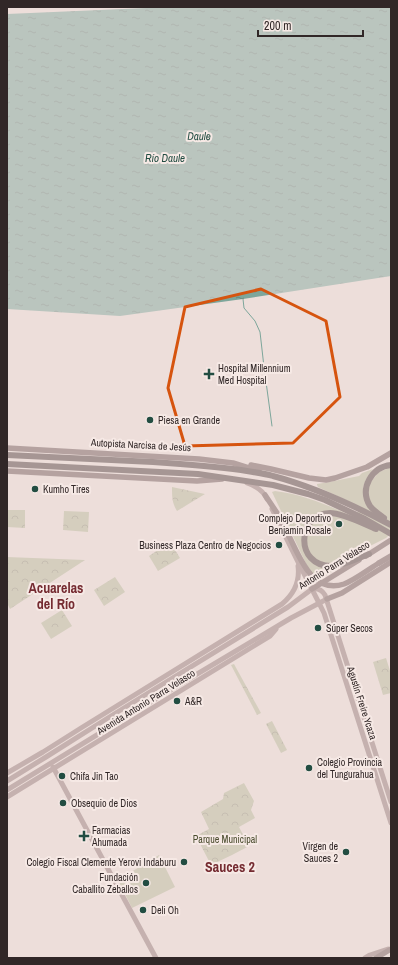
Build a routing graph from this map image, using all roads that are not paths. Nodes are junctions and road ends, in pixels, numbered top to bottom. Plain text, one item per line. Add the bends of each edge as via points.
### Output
1 (7, 448) edge
2 (391, 453) edge
3 (7, 455) edge
4 (233, 463) junction
5 (7, 464) edge
6 (391, 465) edge
7 (7, 471) edge
8 (273, 476) junction
9 (229, 479) junction
10 (237, 480) junction
11 (265, 495) junction
12 (343, 505) junction
13 (391, 524) edge
14 (390, 534) edge
15 (391, 540) edge
16 (369, 554) junction
17 (391, 556) edge
18 (297, 560) junction
19 (391, 562) edge
20 (391, 568) edge
21 (372, 574) junction
22 (312, 589) junction
23 (327, 599) junction
24 (320, 602) junction
25 (288, 607) junction
26 (269, 612) junction
27 (291, 618) junction
28 (118, 709) junction
29 (43, 752) junction
30 (46, 758) junction
31 (50, 763) junction
32 (54, 769) junction
33 (7, 774) edge
34 (31, 779) junction
35 (7, 781) edge
36 (21, 781) junction
37 (24, 787) junction
38 (7, 790) edge
39 (7, 797) edge
40 (391, 802) edge
41 (391, 823) edge
42 (391, 949) edge
43 (156, 958) edge
44 (365, 958) edge
45 (376, 958) edge

1 - 4 main road, Autopista Narcisa de Jesús via 172,456
2 - 4 main road via 355,472 326,480
3 - 8 highway, Autopista Narcisa de Jesús via 199,465
4 - 8 main road, Autopista Narcisa de Jesús
5 - 9 highway, Autopista Narcisa de Jesús via 171,472
6 - 13 highway via 374,472 366,488 366,497 373,510
7 - 9 main road, Autopista Narcisa de Jesús via 197,481
8 - 12 highway, Autopista Narcisa de Jesús via 309,487
9 - 10 highway, Autopista Narcisa de Jesús
10 - 11 main road, Agustín Freire Ycaza via 256,487
10 - 12 highway, Autopista Narcisa de Jesús via 290,489
11 - 17 main road, bridge via 314,579 323,583 343,584
11 - 18 main road, Agustín Freire Ycaza
12 - 13 highway, Autopista Narcisa de Jesús
12 - 14 highway, Autopista Narcisa de Jesús
14 - 16 highway via 334,514 317,517 306,529 306,549 310,557 321,564 334,566
15 - 16 main road, Antonio Parra Velasco
16 - 22 main road, Antonio Parra Velasco
18 - 22 main road, Agustín Freire Ycaza
18 - 26 main road via 298,579 293,592 282,604
19 - 21 main road
20 - 21 main road
21 - 23 main road via 342,593
22 - 23 main road, Agustín Freire Ycaza via 324,592
22 - 24 main road, Agustín Freire Ycaza
22 - 25 main road, Antonio Parra Velasco
23 - 24 main road, Avenida Antonio Parra Velasco
23 - 40 main road, Agustín Freire Ycaza
24 - 27 main road, Avenida Antonio Parra Velasco
24 - 41 main road, Agustín Freire Ycaza
25 - 26 main road
25 - 28 main road, Avenida Antonio Parra Velasco
26 - 28 main road, Avenida Antonio Parra Velasco
27 - 31 main road, Avenida Antonio Parra Velasco
27 - 32 main road, Avenida Antonio Parra Velasco via 270,636
28 - 29 main road, Avenida Antonio Parra Velasco
28 - 30 main road, Avenida Antonio Parra Velasco
29 - 30 main road
29 - 33 main road, Avenida Antonio Parra Velasco
30 - 35 main road, Avenida Antonio Parra Velasco
31 - 32 main road
31 - 34 main road, Avenida Antonio Parra Velasco
32 - 34 main road, Avenida Antonio Parra Velasco
32 - 43 main road
34 - 36 main road, Avenida Antonio Parra Velasco
34 - 37 main road, Avenida Antonio Parra Velasco
36 - 37 main road
36 - 38 main road, Avenida Antonio Parra Velasco
37 - 39 main road, Avenida Antonio Parra Velasco
42 - 44 main road
42 - 45 main road

